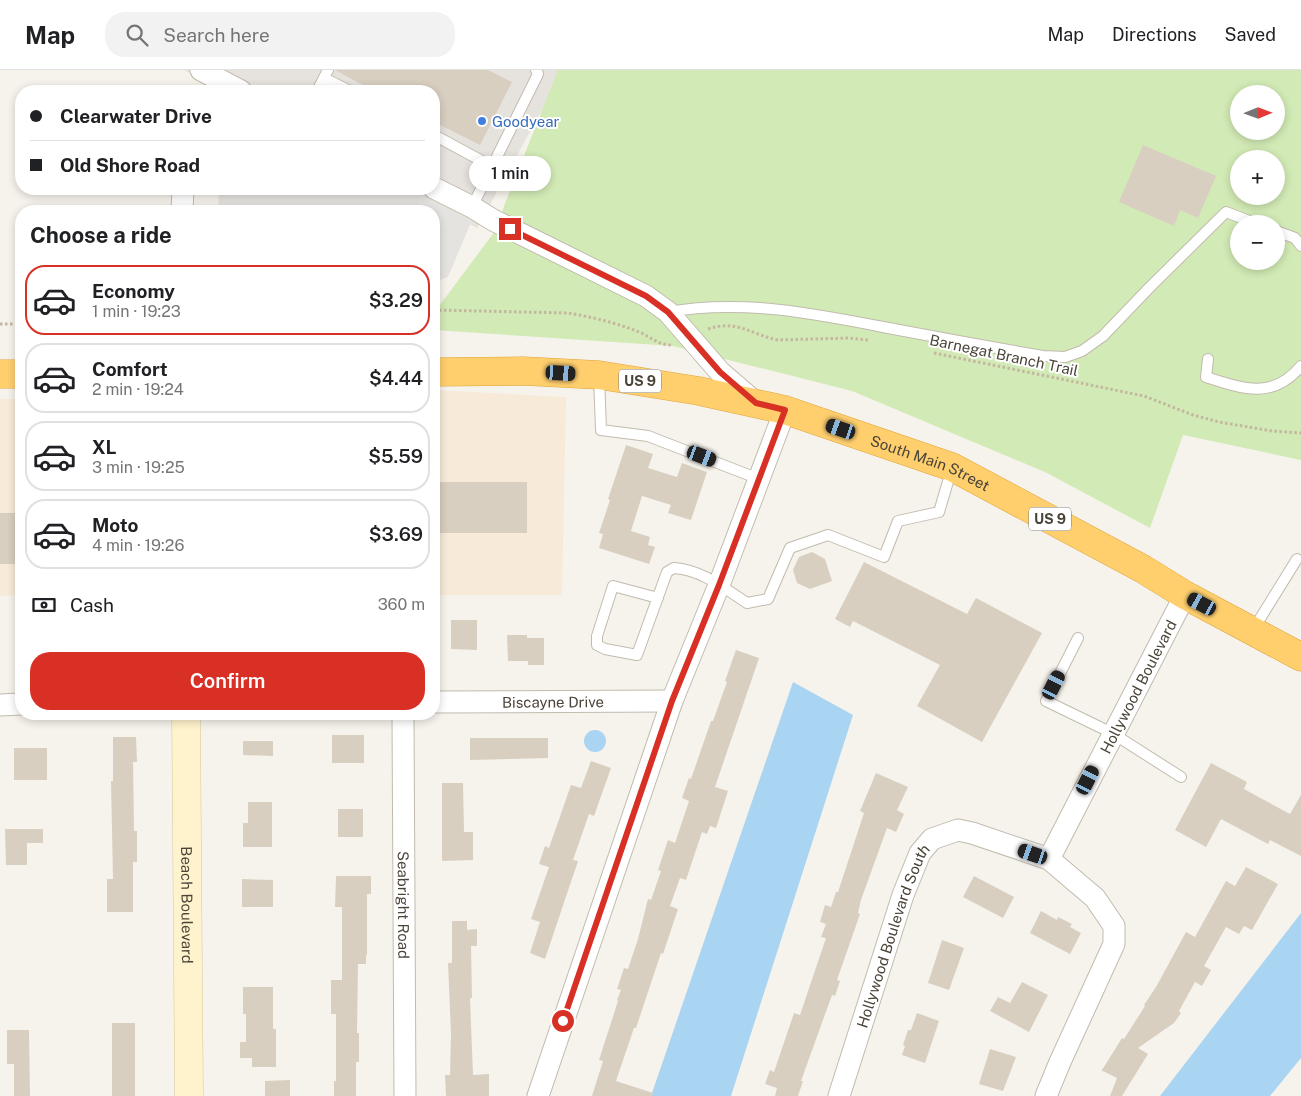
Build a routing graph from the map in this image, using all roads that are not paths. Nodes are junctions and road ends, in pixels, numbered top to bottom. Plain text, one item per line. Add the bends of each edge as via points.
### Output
1 (536, 70) edge
2 (326, 74) edge
3 (211, 80) edge
4 (225, 85) edge
5 (342, 85) edge
6 (440, 138) edge
7 (492, 166) junction
8 (440, 191) edge
9 (472, 207) junction
10 (1234, 215) edge
11 (1285, 234) edge
12 (1301, 246) edge
13 (668, 312) junction
14 (1208, 359) dead end
15 (1301, 366) edge
16 (440, 372) edge
17 (0, 374) edge
18 (15, 374) edge
19 (599, 376) junction
20 (756, 403) junction
21 (785, 410) junction
22 (952, 467) junction
23 (759, 479) junction
24 (1297, 559) dead end
25 (719, 585) junction
26 (1185, 595) junction
27 (658, 598) junction
28 (1252, 631) junction
29 (1078, 638) dead end
30 (1301, 657) edge
31 (672, 701) junction
32 (440, 702) edge
33 (15, 704) edge
34 (0, 705) edge
35 (186, 720) edge
36 (403, 720) edge
37 (1112, 733) junction
38 (1181, 778) dead end
39 (1048, 859) junction
40 (189, 1096) edge
41 (405, 1096) edge
42 (538, 1096) edge
43 (839, 1096) edge
44 (1046, 1096) edge

1 - 7 lane via 538,74
2 - 5 lane
3 - 4 street
6 - 7 lane
7 - 9 lane
8 - 9 street
9 - 13 street via 646,296
10 - 13 lane via 1226,212 1103,336 1082,351 1065,357 1034,355 786,310 693,307
11 - 12 lane via 1295,238
13 - 20 street via 720,372
14 - 15 lane via 1206,377 1242,388 1275,387 1290,379
16 - 19 highway, South Main Street / US 9 via 523,371
17 - 18 highway
19 - 20 highway, South Main Street / US 9
19 - 23 lane via 601,430 648,436
20 - 21 highway, South Main Street / US 9
21 - 22 highway, South Main Street / US 9
21 - 23 street
22 - 25 lane via 939,512 898,521 884,557 828,535 790,548 768,598 747,603
22 - 26 highway, South Main Street / US 9 via 1143,569
23 - 25 street
24 - 28 lane
25 - 27 lane via 696,572 674,568 667,572
25 - 31 street
26 - 28 highway, South Main Street / US 9
26 - 37 street, Hollywood Boulevard
27 - 27 lane via 638,655 597,645 613,586
28 - 30 highway, South Main Street / US 9
29 - 37 lane via 1046,701
31 - 32 street, Biscayne Drive
31 - 42 street
33 - 34 street
35 - 40 street, Beach Boulevard
36 - 41 street, Seabright Road
37 - 38 lane
37 - 39 street, Hollywood Boulevard
39 - 43 street, Hollywood Boulevard South via 958,830 932,839 920,853 903,895
39 - 44 street via 1095,898 1114,926 1114,944

